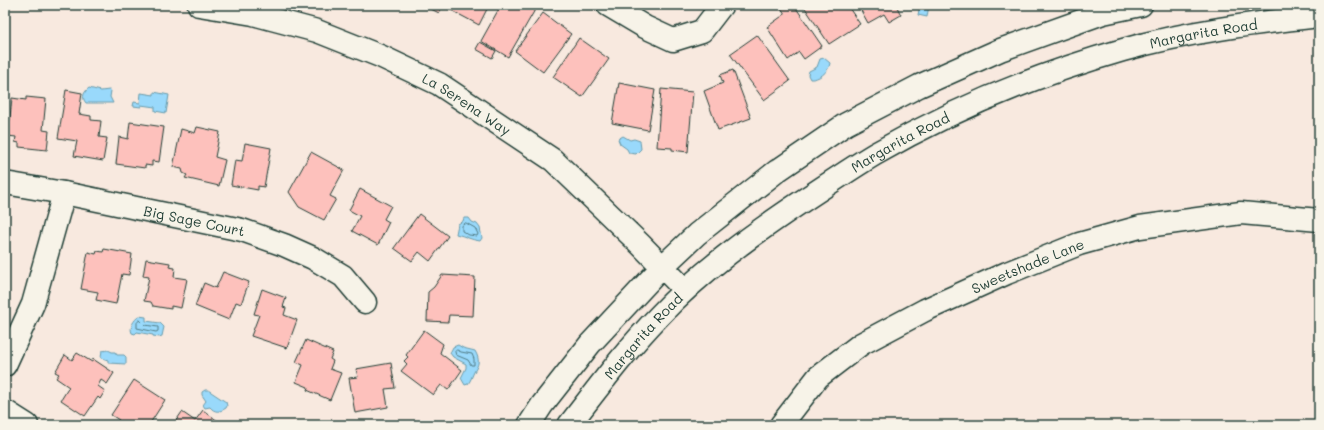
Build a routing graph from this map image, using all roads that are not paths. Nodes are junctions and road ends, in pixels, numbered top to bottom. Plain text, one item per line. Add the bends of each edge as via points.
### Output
1 (199, 5) edge
2 (608, 5) edge
3 (722, 5) edge
4 (1141, 5) edge
5 (1319, 16) edge
6 (5, 183) edge
7 (64, 193) junction
8 (1319, 220) edge
9 (662, 267) junction
10 (685, 290) junction
11 (364, 302) dead end
12 (5, 365) edge
13 (5, 410) edge
14 (27, 425) edge
15 (529, 425) edge
16 (568, 425) edge
17 (781, 425) edge

1 - 9 main road, La Serena Way via 253,14 317,31 440,84 553,160
2 - 3 main road via 673,40 702,31
4 - 9 main road via 1103,14 1000,50 919,86 846,124 777,171 697,234
5 - 10 main road, Margarita Road via 1195,33 1124,50 1040,77 980,101 862,162 765,226
6 - 7 main road, Big Sage Court
7 - 11 main road, Big Sage Court via 242,230 284,245 343,276
7 - 12 main road via 33,304
8 - 17 main road, Sweetshade Lane via 1241,213 1140,227 1079,244 925,310 861,344 818,377
9 - 10 main road, La Serena Way
9 - 15 main road via 590,344
10 - 16 main road, Margarita Road via 616,365
13 - 14 main road

